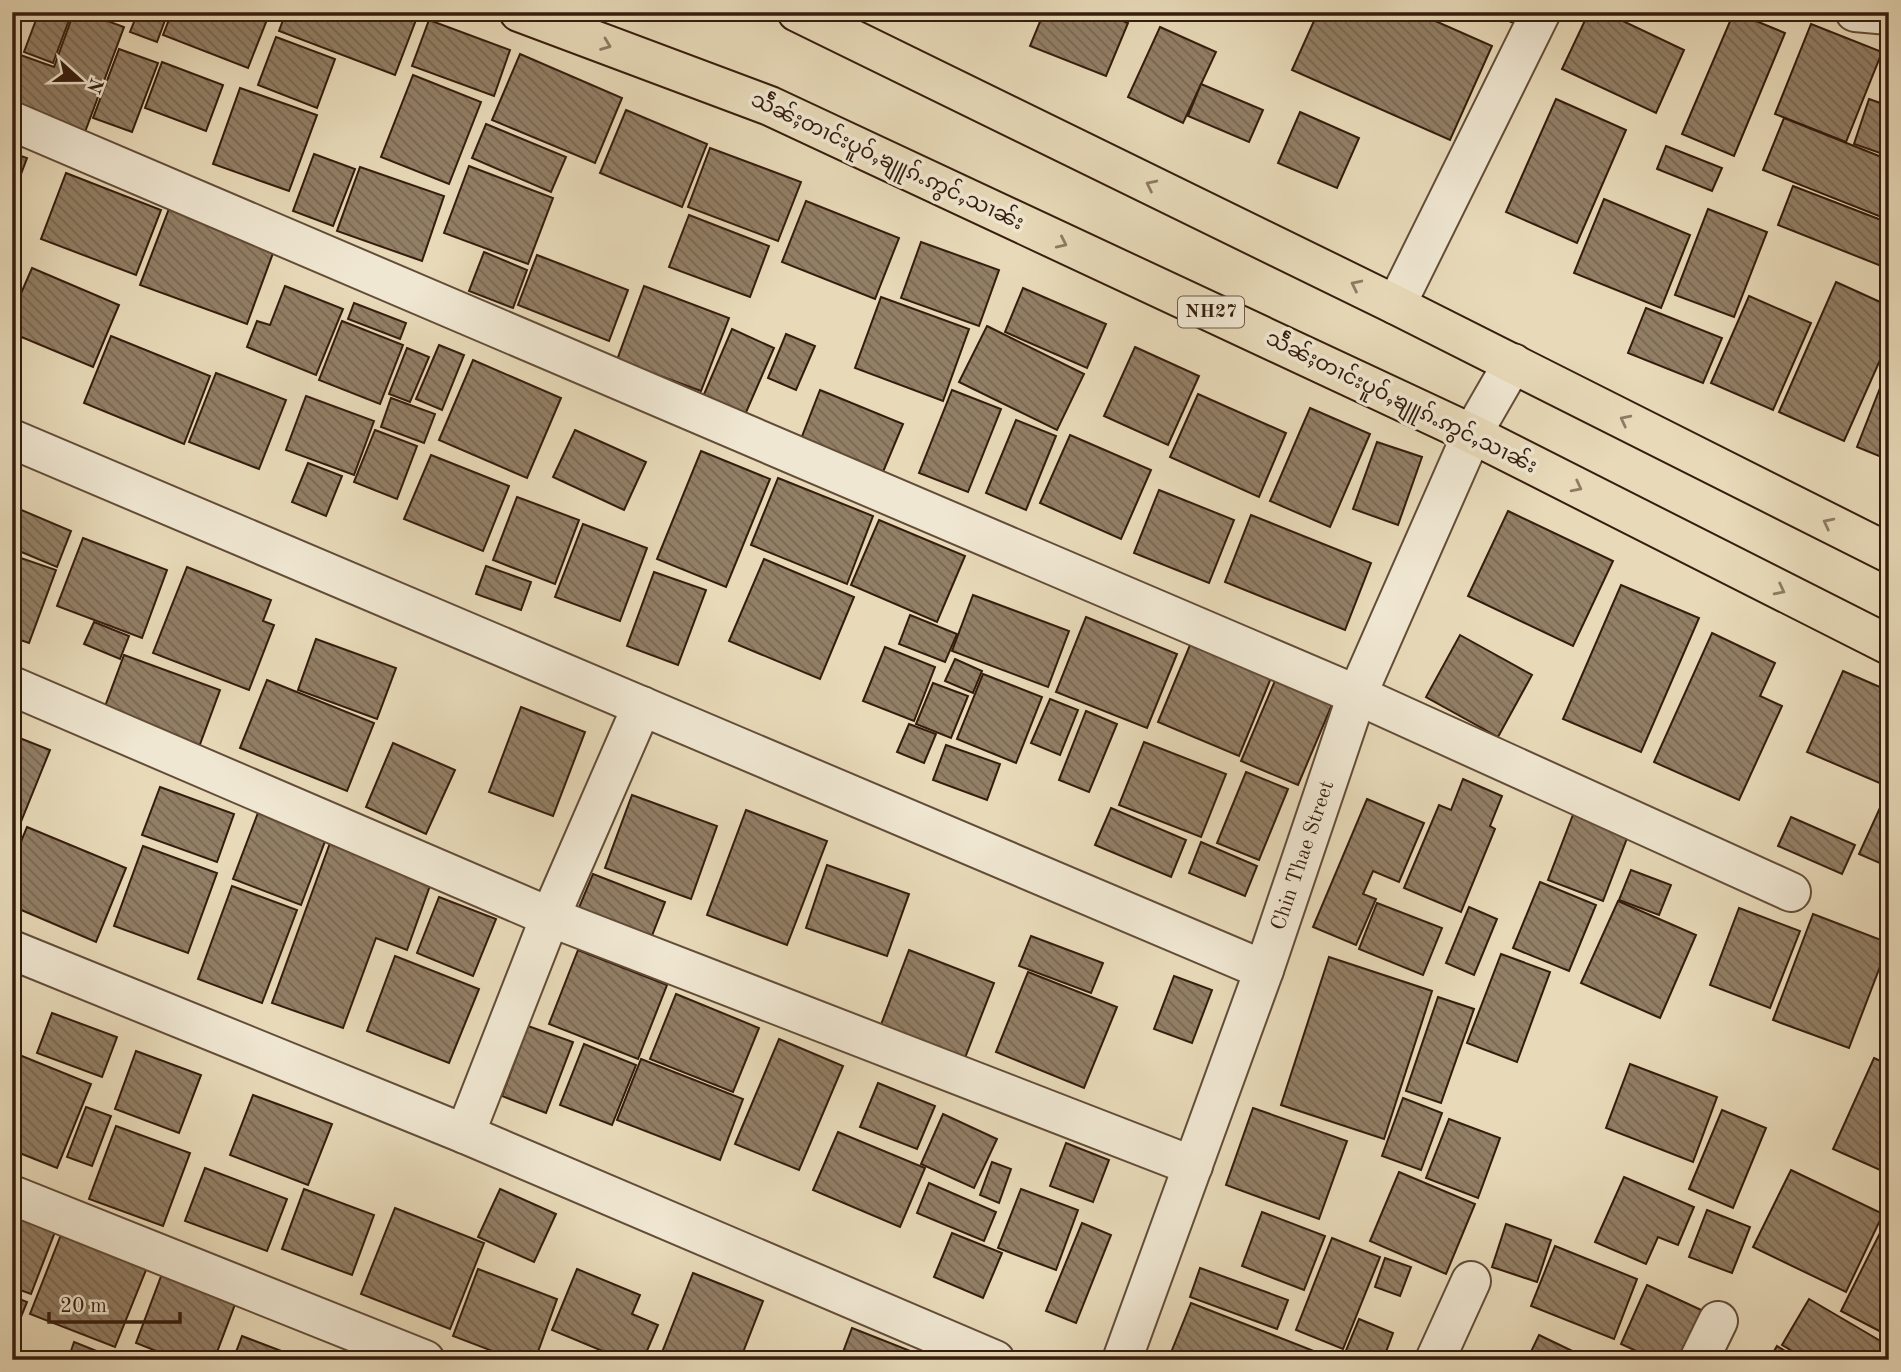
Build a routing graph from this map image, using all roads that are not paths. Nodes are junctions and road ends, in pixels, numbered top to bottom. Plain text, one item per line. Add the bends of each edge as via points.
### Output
1 (519, 12) edge
2 (797, 12) edge
3 (1541, 12) edge
4 (1855, 12) edge
5 (1889, 15) edge
6 (12, 121) edge
7 (1396, 305) junction
8 (1513, 363) junction
9 (1472, 434) junction
10 (12, 439) edge
11 (1889, 553) edge
12 (1885, 635) edge
13 (12, 687) edge
14 (1357, 695) junction
15 (642, 706) junction
16 (1791, 892) dead end
17 (550, 917) junction
18 (12, 950) edge
19 (1264, 970) junction
20 (465, 1134) junction
21 (1193, 1166) junction
22 (12, 1195) edge
23 (1471, 1281) dead end
24 (1718, 1321) dead end
25 (425, 1360) edge
26 (995, 1360) edge
27 (1122, 1360) edge
28 (1435, 1360) edge
29 (1699, 1360) edge

1 -> 9 highway, သဵႅၼ်ႈတၢင်းပူဝ်ႇၶျူၵ်ႉဢွင်ႇသၢၼ်း / NH27 via 770,106
7 -> 2 highway
3 - 7 street
4 - 5 street
6 - 14 street
7 - 8 highway
8 - 9 street, Chin Thae Street
11 -> 8 highway
9 -> 12 highway, သဵႅၼ်ႈတၢင်းပူဝ်ႇၶျူၵ်ႉဢွင်ႇသၢၼ်း / NH27
9 - 14 street, Chin Thae Street
10 - 15 street
13 - 17 street
14 - 16 street
14 - 19 street, Chin Thae Street
15 - 17 street
15 - 19 street
17 - 20 street
17 - 21 street
18 - 20 street
19 - 21 street, Chin Thae Street
20 - 26 street
21 - 27 street, Chin Thae Street
22 - 25 street
23 - 28 street
24 - 29 street

